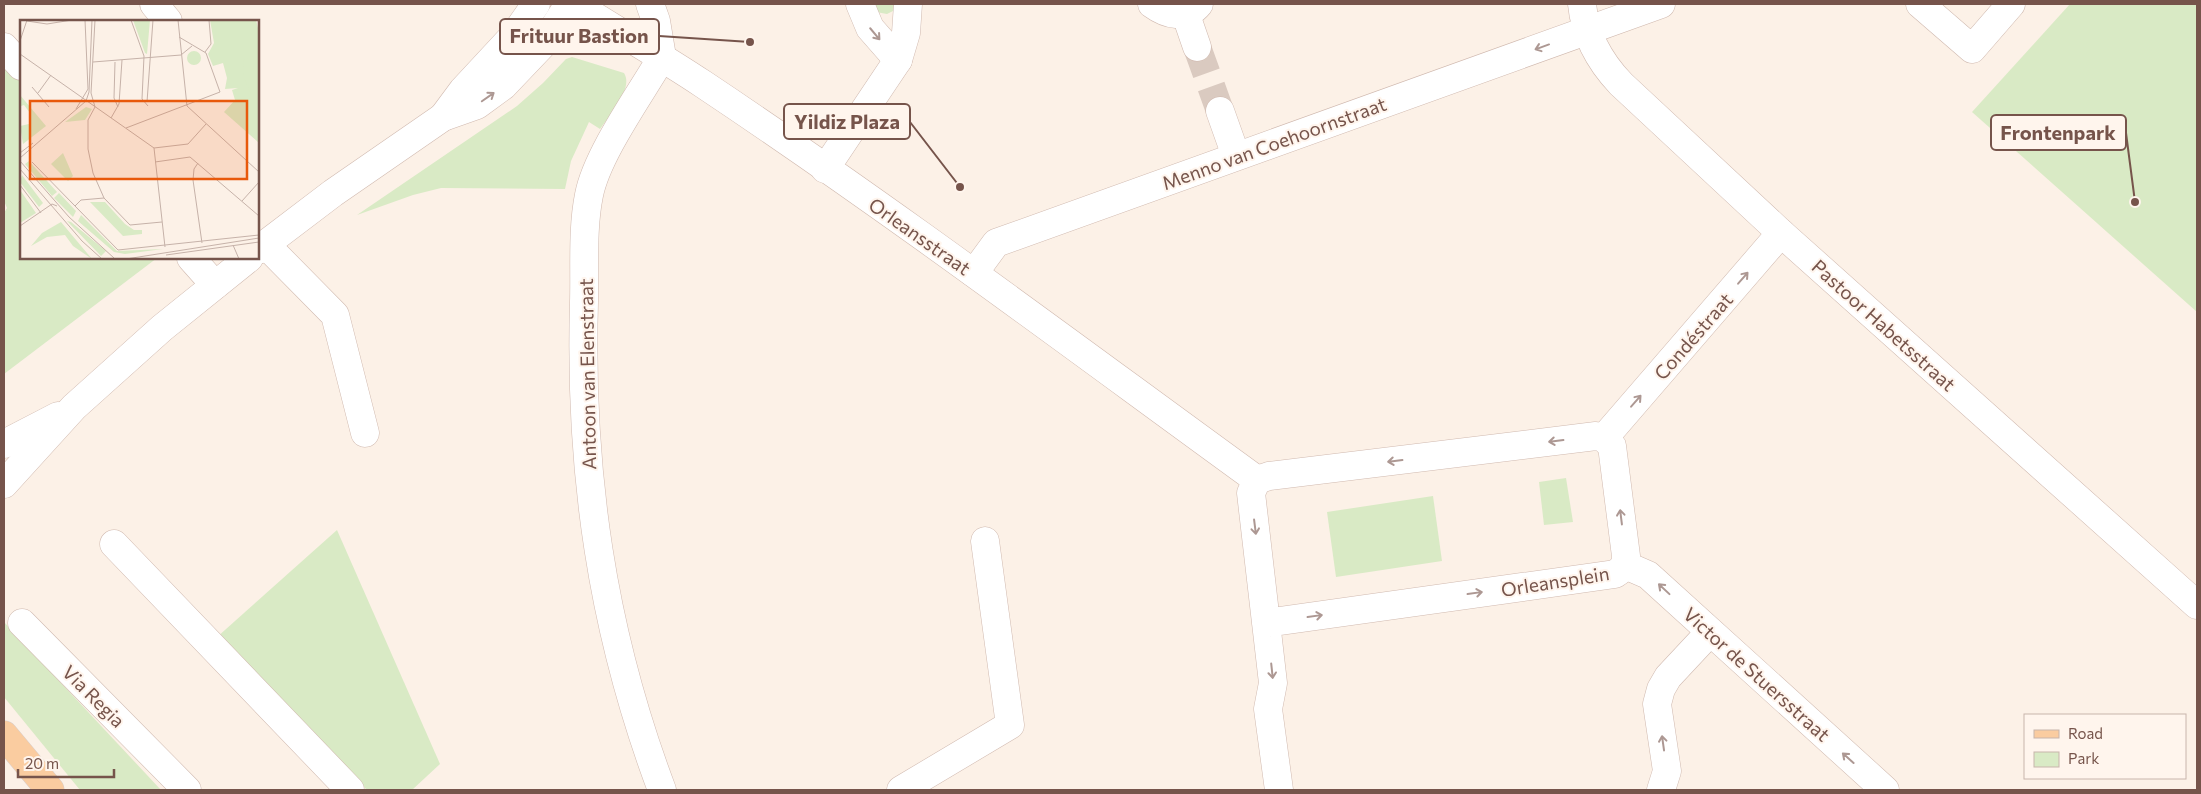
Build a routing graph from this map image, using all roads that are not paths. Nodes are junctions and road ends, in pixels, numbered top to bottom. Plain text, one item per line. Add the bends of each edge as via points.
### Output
1 (154, 4) edge
2 (536, 4) edge
3 (570, 4) edge
4 (576, 4) edge
5 (650, 4) edge
6 (860, 4) edge
7 (908, 4) edge
8 (1152, 4) edge
9 (1582, 4) edge
10 (1661, 4) edge
11 (1920, 4) edge
12 (2011, 4) edge
13 (1192, 9) edge
14 (167, 20) edge
15 (1588, 31) junction
16 (4, 47) edge
17 (1197, 47) tunnel mouth
18 (662, 57) junction
19 (898, 60) junction
20 (20, 65) edge
21 (1220, 111) tunnel mouth
22 (443, 117) junction
23 (1236, 156) junction
24 (825, 169) junction
25 (1781, 233) junction
26 (259, 249) edge
27 (259, 253) edge
28 (192, 259) edge
29 (247, 259) edge
30 (974, 273) junction
31 (215, 285) junction
32 (74, 407) junction
33 (365, 433) dead end
34 (1604, 438) junction
35 (4, 444) edge
36 (1257, 480) junction
37 (4, 484) edge
38 (985, 541) dead end
39 (114, 544) dead end
40 (1625, 565) junction
41 (2197, 605) edge
42 (22, 623) dead end
43 (1266, 623) junction
44 (1710, 632) junction
45 (4, 735) edge
46 (50, 790) edge
47 (188, 790) edge
48 (350, 790) edge
49 (662, 790) edge
50 (902, 790) edge
51 (1279, 790) edge
52 (1661, 790) edge
53 (1885, 790) edge

1 - 14 street
2 - 22 street via 515,34 463,90
22 -> 3 street via 477,105 503,86 544,43
4 - 18 street, Orleansstraat
5 - 18 street
6 -> 19 street via 870,28
7 - 19 street via 906,33
8 - 13 street via 1165,11
9 - 15 street, Pastoor Habetsstraat
10 - 15 street, Menno van Coehoornstraat
11 - 12 street via 1972,49
13 - 17 street
15 -> 23 street, Menno van Coehoornstraat
15 - 25 street, Pastoor Habetsstraat via 1610,72
16 - 20 street
18 - 24 street, Orleansstraat
18 - 49 street, Antoon van Elenstraat via 601,161 588,195 582,354 586,442 600,561 624,675
19 - 24 street
21 - 23 street
22 - 26 street via 333,193
23 - 30 street, Menno van Coehoornstraat via 996,243
24 - 30 street, Orleansstraat
34 -> 25 street, Condéstraat
25 - 41 street, Pastoor Habetsstraat
27 - 33 street via 335,315
28 - 31 street
29 - 31 street
30 - 36 street, Orleansstraat
31 - 32 street
32 - 35 street
32 - 37 street
34 -> 36 street via 1596,436
40 -> 34 street, Orleansplein via 1612,446
36 -> 43 street via 1251,493
38 - 50 street via 1010,725
39 - 48 street
43 -> 40 street, Orleansplein via 1616,574
44 -> 40 street, Victor de Stuersstraat via 1648,575
42 - 47 street, Via Regia
43 -> 51 street via 1273,683 1268,709
52 -> 44 street via 1667,771 1657,704 1668,678
53 -> 44 street, Victor de Stuersstraat
45 - 46 main road

